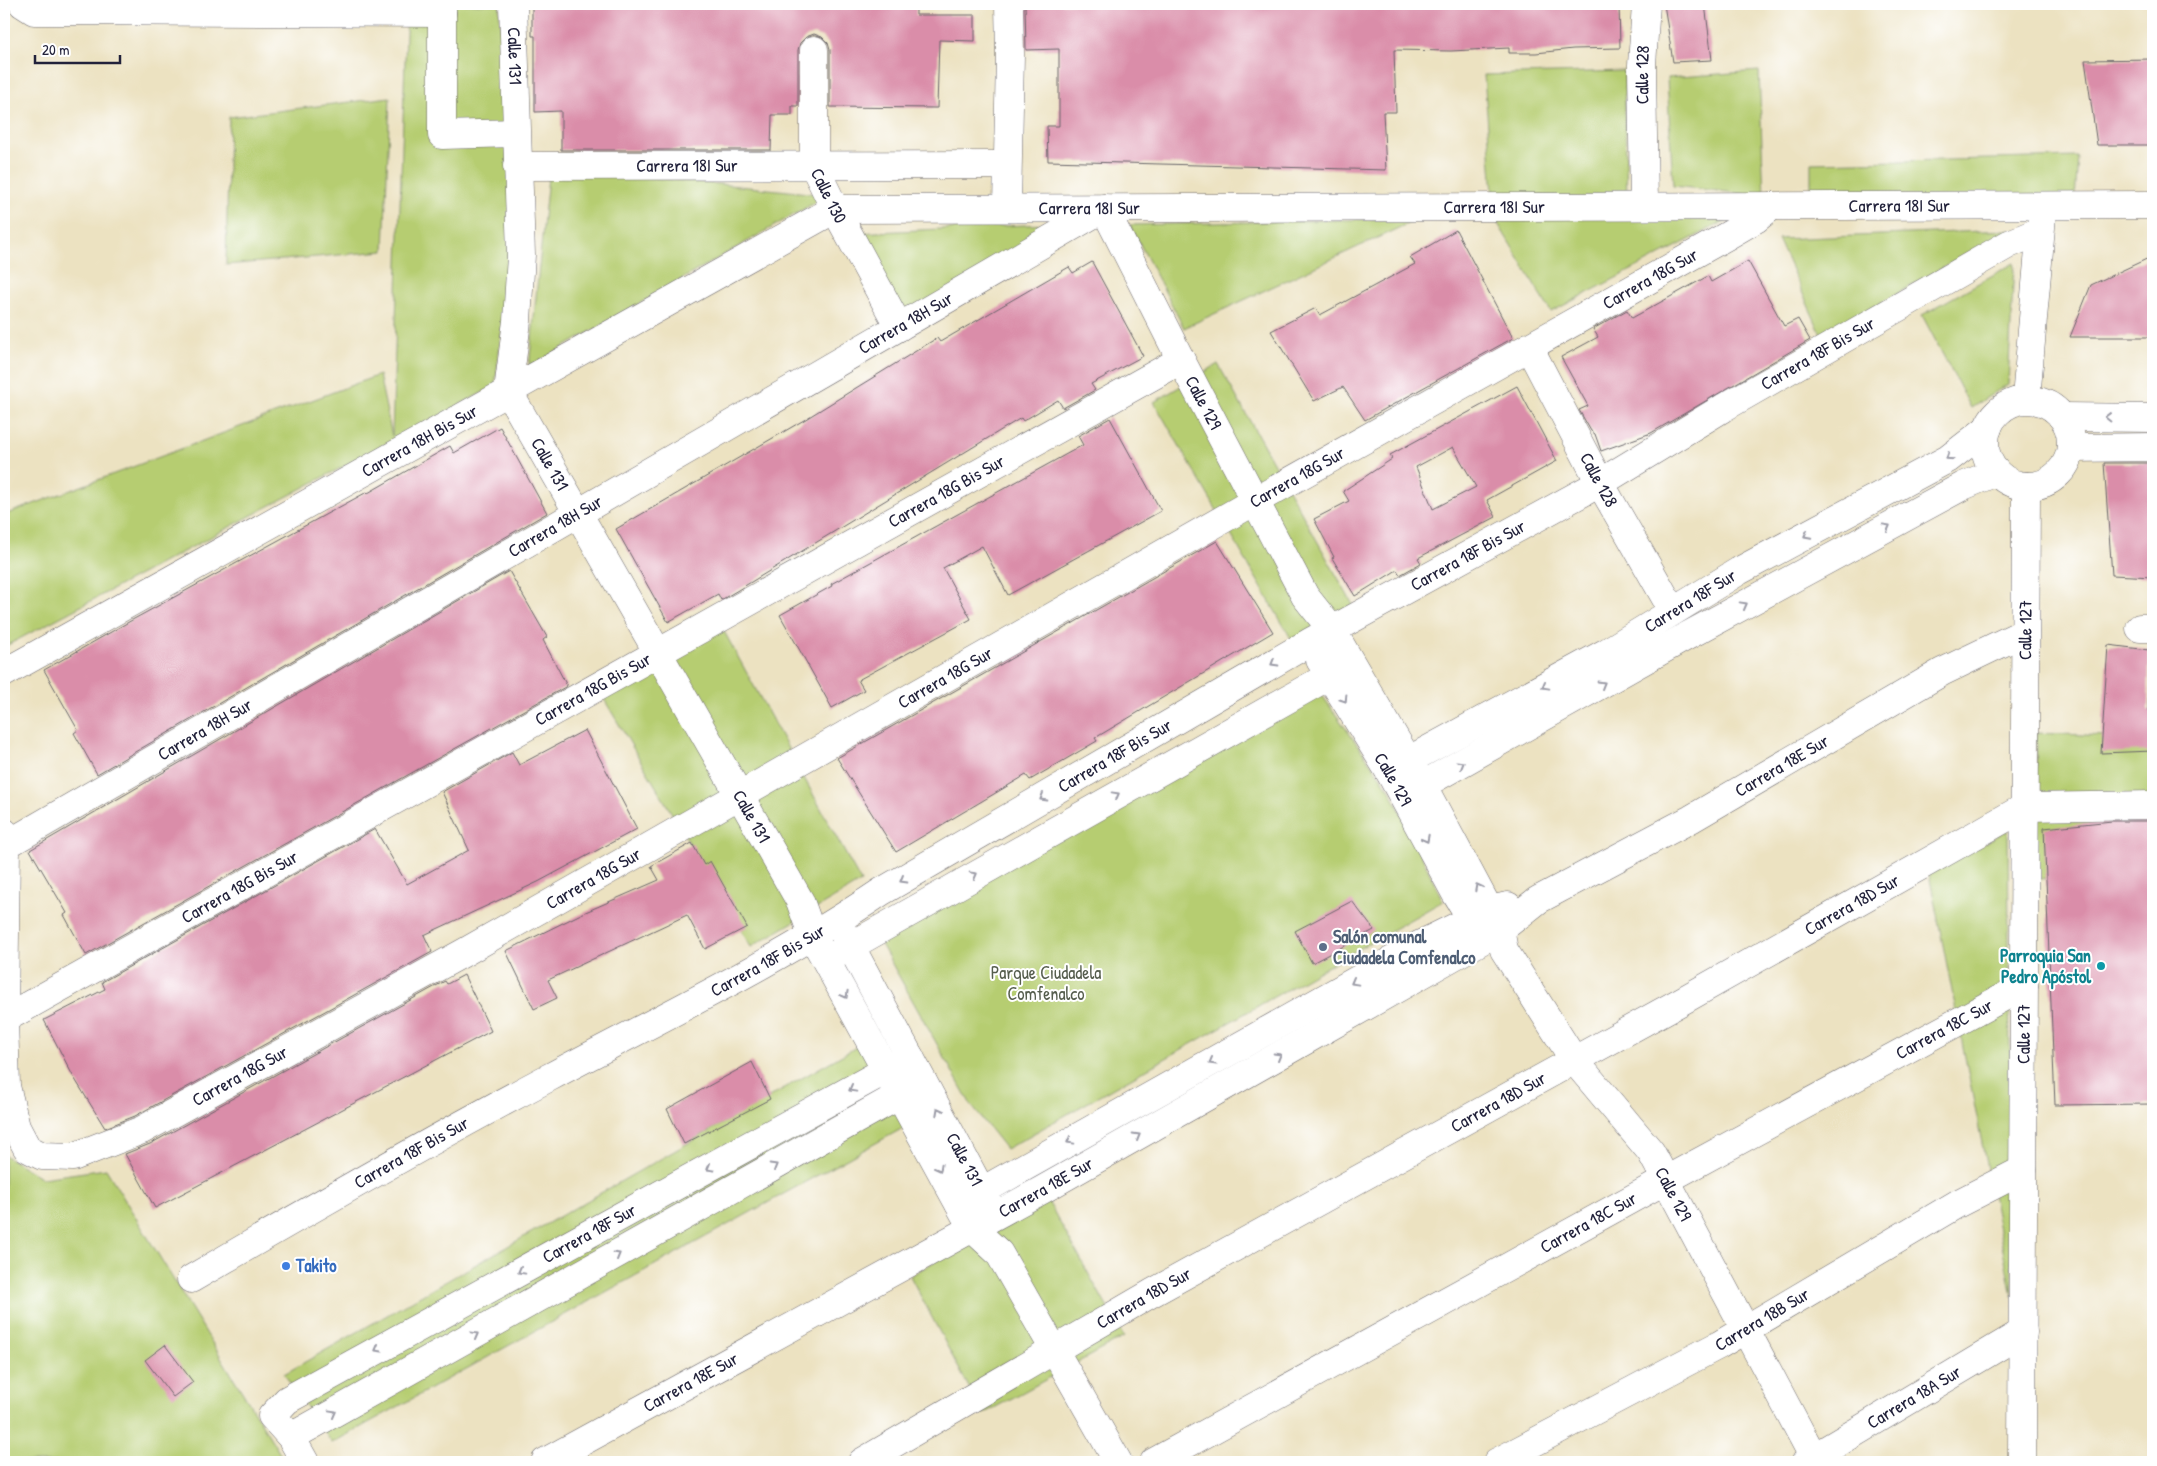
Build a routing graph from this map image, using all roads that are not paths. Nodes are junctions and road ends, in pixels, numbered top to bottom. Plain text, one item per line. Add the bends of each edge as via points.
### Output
1 (23, 4) edge
2 (513, 4) edge
3 (1009, 4) edge
4 (1646, 4) edge
5 (442, 8) edge
6 (814, 50) dead end
7 (516, 133) junction
8 (1007, 165) junction
9 (517, 166) junction
10 (814, 166) junction
11 (2153, 205) edge
12 (1644, 206) junction
13 (1772, 206) junction
14 (1007, 208) junction
15 (1104, 208) junction
16 (835, 209) junction
17 (2042, 218) junction
18 (899, 327) junction
19 (1529, 347) junction
20 (1181, 360) junction
21 (508, 391) junction
22 (2026, 399) junction
23 (2062, 417) junction
24 (2153, 418) edge
25 (1988, 428) junction
26 (2071, 448) junction
27 (2153, 448) edge
28 (1996, 472) junction
29 (1600, 483) junction
30 (2026, 486) junction
31 (1256, 501) junction
32 (578, 513) junction
33 (1672, 611) junction
34 (2025, 632) junction
35 (1321, 636) junction
36 (658, 653) junction
37 (1339, 670) junction
38 (4, 673) edge
39 (1399, 766) junction
40 (1413, 791) junction
41 (740, 796) junction
42 (2102, 802) dead end
43 (2153, 803) edge
44 (2025, 807) junction
45 (5, 838) edge
46 (800, 901) junction
47 (1490, 930) junction
48 (843, 933) junction
49 (819, 948) junction
50 (2024, 986) junction
51 (4, 1019) edge
52 (910, 1057) junction
53 (1574, 1060) junction
54 (886, 1071) junction
55 (923, 1082) junction
56 (899, 1095) junction
57 (2023, 1170) junction
58 (1666, 1180) junction
59 (970, 1198) junction
60 (983, 1222) junction
61 (191, 1279) dead end
62 (1746, 1330) junction
63 (2023, 1332) junction
64 (1056, 1352) junction
65 (291, 1437) junction
66 (1810, 1460) edge
67 (305, 1462) edge
68 (545, 1462) edge
69 (862, 1462) edge
70 (1118, 1462) edge
71 (1154, 1462) edge
72 (1497, 1462) edge
73 (2022, 1462) edge

1 - 5 street via 34,11
2 - 7 street, Calle 131
3 - 8 street
4 - 12 street, Calle 128 via 1642,65
5 - 7 street via 442,135
6 - 10 street, Calle 130
7 - 9 street, Calle 131
8 - 10 street, Carrera 18I Sur
8 - 14 street
9 - 10 street, Carrera 18I Sur
9 - 21 street, Calle 131 via 521,255
10 - 16 street, Calle 130
11 - 17 street, Carrera 18I Sur
12 - 13 street, Carrera 18I Sur
12 - 15 street, Carrera 18I Sur
13 - 17 street, Carrera 18I Sur
13 - 19 street, Carrera 18G Sur via 1756,219
14 - 15 street, Carrera 18I Sur
14 - 16 street, Carrera 18I Sur
15 - 18 street, Carrera 18H Sur
15 - 20 street, Calle 129
16 - 18 street, Calle 130
16 - 21 street, Carrera 18H Bis Sur
17 - 22 street
17 - 29 street, Carrera 18F Bis Sur via 2009,244 1723,408
18 - 32 street, Carrera 18H Sur
19 - 29 street, Calle 128
19 - 31 street, Carrera 18G Sur
20 - 31 street, Calle 129
20 - 36 street, Carrera 18G Bis Sur
21 - 32 street, Calle 131
21 - 38 street, Carrera 18H Bis Sur
22 - 23 street via 2051,407
22 - 25 street via 2002,410
24 -> 23 street
23 - 26 street via 2071,437
25 - 28 street via 1986,451
25 -> 33 street, Carrera 18F Sur via 1948,459
26 - 27 street
26 - 30 street via 2067,461 2050,480
28 - 30 street
40 -> 28 street, Carrera 18F Sur via 1704,627 1963,486
29 - 33 street, Calle 128
29 - 35 street, Carrera 18F Bis Sur
30 - 34 street, Calle 127
31 - 35 street, Calle 129 via 1306,596
31 - 41 street, Carrera 18G Sur
32 - 36 street, Calle 131
32 - 45 street, Carrera 18H Sur
33 -> 39 street, Carrera 18F Sur via 1607,652
34 - 44 street, Calle 127
34 - 47 street, Carrera 18E Sur via 1942,672 1691,819 1538,900
35 - 37 street, Calle 129
35 -> 48 street, Carrera 18F Bis Sur via 881,892
36 - 41 street, Calle 131
36 - 51 street, Carrera 18G Bis Sur
37 - 39 street, Calle 129
48 -> 37 street, Carrera 18F Bis Sur
39 - 40 street, Calle 129
40 - 47 street, Calle 129
41 - 46 street, Calle 131
41 - 51 street, Carrera 18G Sur via 142,1130 73,1157 42,1156 27,1148 16,1127 6,1086
42 - 43 street, Carrera 18D Sur
43 - 44 street, Carrera 18D Sur
44 - 50 street, Calle 127
44 - 53 street, Carrera 18D Sur
45 - 51 street, Carrera 18G Sur
46 - 48 street
46 - 49 street, Calle 131
47 - 53 street, Calle 129
47 -> 59 street, Carrera 18E Sur via 1421,944
60 -> 47 street, Carrera 18E Sur
48 - 49 street, Carrera 18F Bis Sur
48 - 52 street, Calle 131
49 -> 54 street, Calle 131
49 - 61 street, Carrera 18F Bis Sur via 488,1111
50 - 57 street, Calle 127
50 - 58 street, Carrera 18C Sur
52 - 54 street, Carrera 18F Sur
52 - 55 street, Calle 131
53 - 58 street, Calle 129 via 1651,1152
53 - 64 street, Carrera 18D Sur via 1152,1294
54 - 56 street, Calle 131
54 -> 65 street, Carrera 18F Sur via 299,1392 272,1416
55 - 56 street, Carrera 18F Sur
59 -> 55 street, Calle 131
56 -> 59 street, Calle 131
65 -> 56 street, Carrera 18F Sur
57 - 62 street, Carrera 18B Sur via 1957,1204
57 - 63 street, Calle 127
58 - 62 street, Calle 129
58 - 71 street, Carrera 18C Sur
59 - 60 street, Calle 131
60 - 64 street, Calle 131
60 - 68 street, Carrera 18E Sur
62 - 66 street, Calle 129
62 - 72 street, Carrera 18B Sur
63 - 66 street, Carrera 18A Sur
63 - 73 street, Calle 127
64 - 69 street, Carrera 18D Sur
64 - 70 street, Calle 131
65 - 67 street

